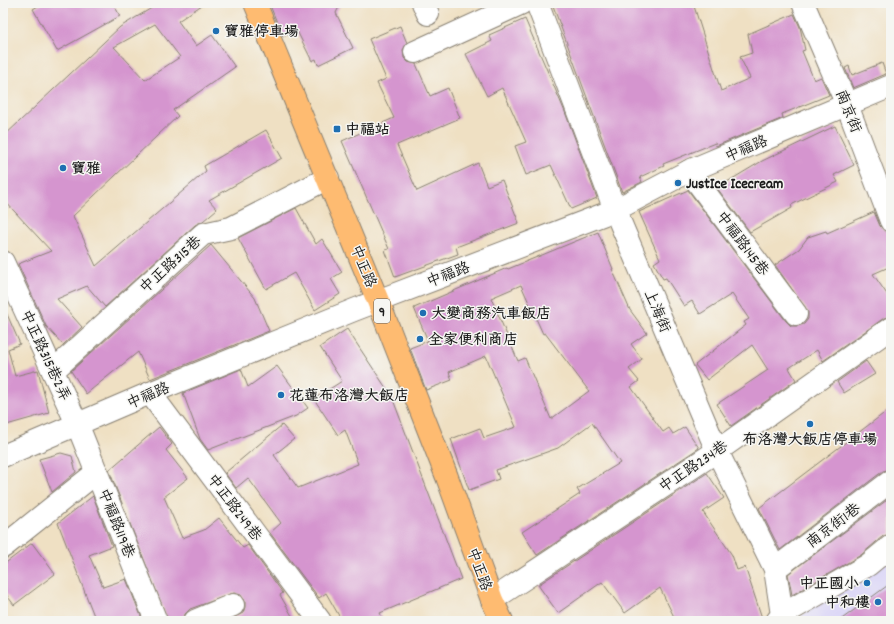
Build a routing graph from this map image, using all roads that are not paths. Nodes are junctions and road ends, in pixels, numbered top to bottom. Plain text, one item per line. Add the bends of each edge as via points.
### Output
1 (255, 3) edge
2 (522, 3) edge
3 (538, 3) edge
4 (803, 3) edge
5 (415, 52) dead end
6 (891, 86) edge
7 (847, 105) junction
8 (689, 171) junction
9 (328, 178) junction
10 (615, 210) junction
11 (891, 220) edge
12 (3, 262) edge
13 (378, 301) junction
14 (796, 314) dead end
15 (891, 328) edge
16 (53, 371) junction
17 (150, 393) junction
18 (78, 426) junction
19 (717, 451) junction
20 (3, 456) edge
21 (97, 472) junction
22 (891, 481) edge
23 (891, 546) edge
24 (3, 547) edge
25 (775, 569) junction
26 (492, 600) junction
27 (233, 606) dead end
28 (780, 618) edge
29 (156, 621) edge
30 (195, 621) edge
31 (320, 621) edge
32 (502, 621) edge

1 - 9 main road, 中正路 / 9
2 - 5 street
3 - 10 street, 上海街
4 - 7 street, 南京街
6 - 7 street, 中福路
7 - 8 street, 中福路
7 - 11 street, 南京街
8 - 10 street, 中福路
8 - 14 street, 中福路145巷
9 - 13 main road, 中正路 / 9
9 - 16 street, 中正路315巷 via 231,228 203,234
10 - 13 street, 中福路
10 - 19 street, 上海街
12 - 16 street, 中正路315巷2弄
13 - 17 street, 中福路
13 - 26 main road, 中正路 / 9
15 - 19 street, 中正路234巷
16 - 18 street, 中正路315巷2弄
17 - 18 street, 中福路
17 - 31 street, 中正路249巷
18 - 20 street, 中福路
18 - 21 street, 中福路119巷
19 - 25 street, 上海街
19 - 26 street, 中正路234巷
21 - 24 street
21 - 29 street, 中福路119巷
22 - 25 street, 南京街1巷
23 - 28 street via 868,565
25 - 28 street, 上海街
26 - 32 main road, 中正路 / 9
27 - 30 street

